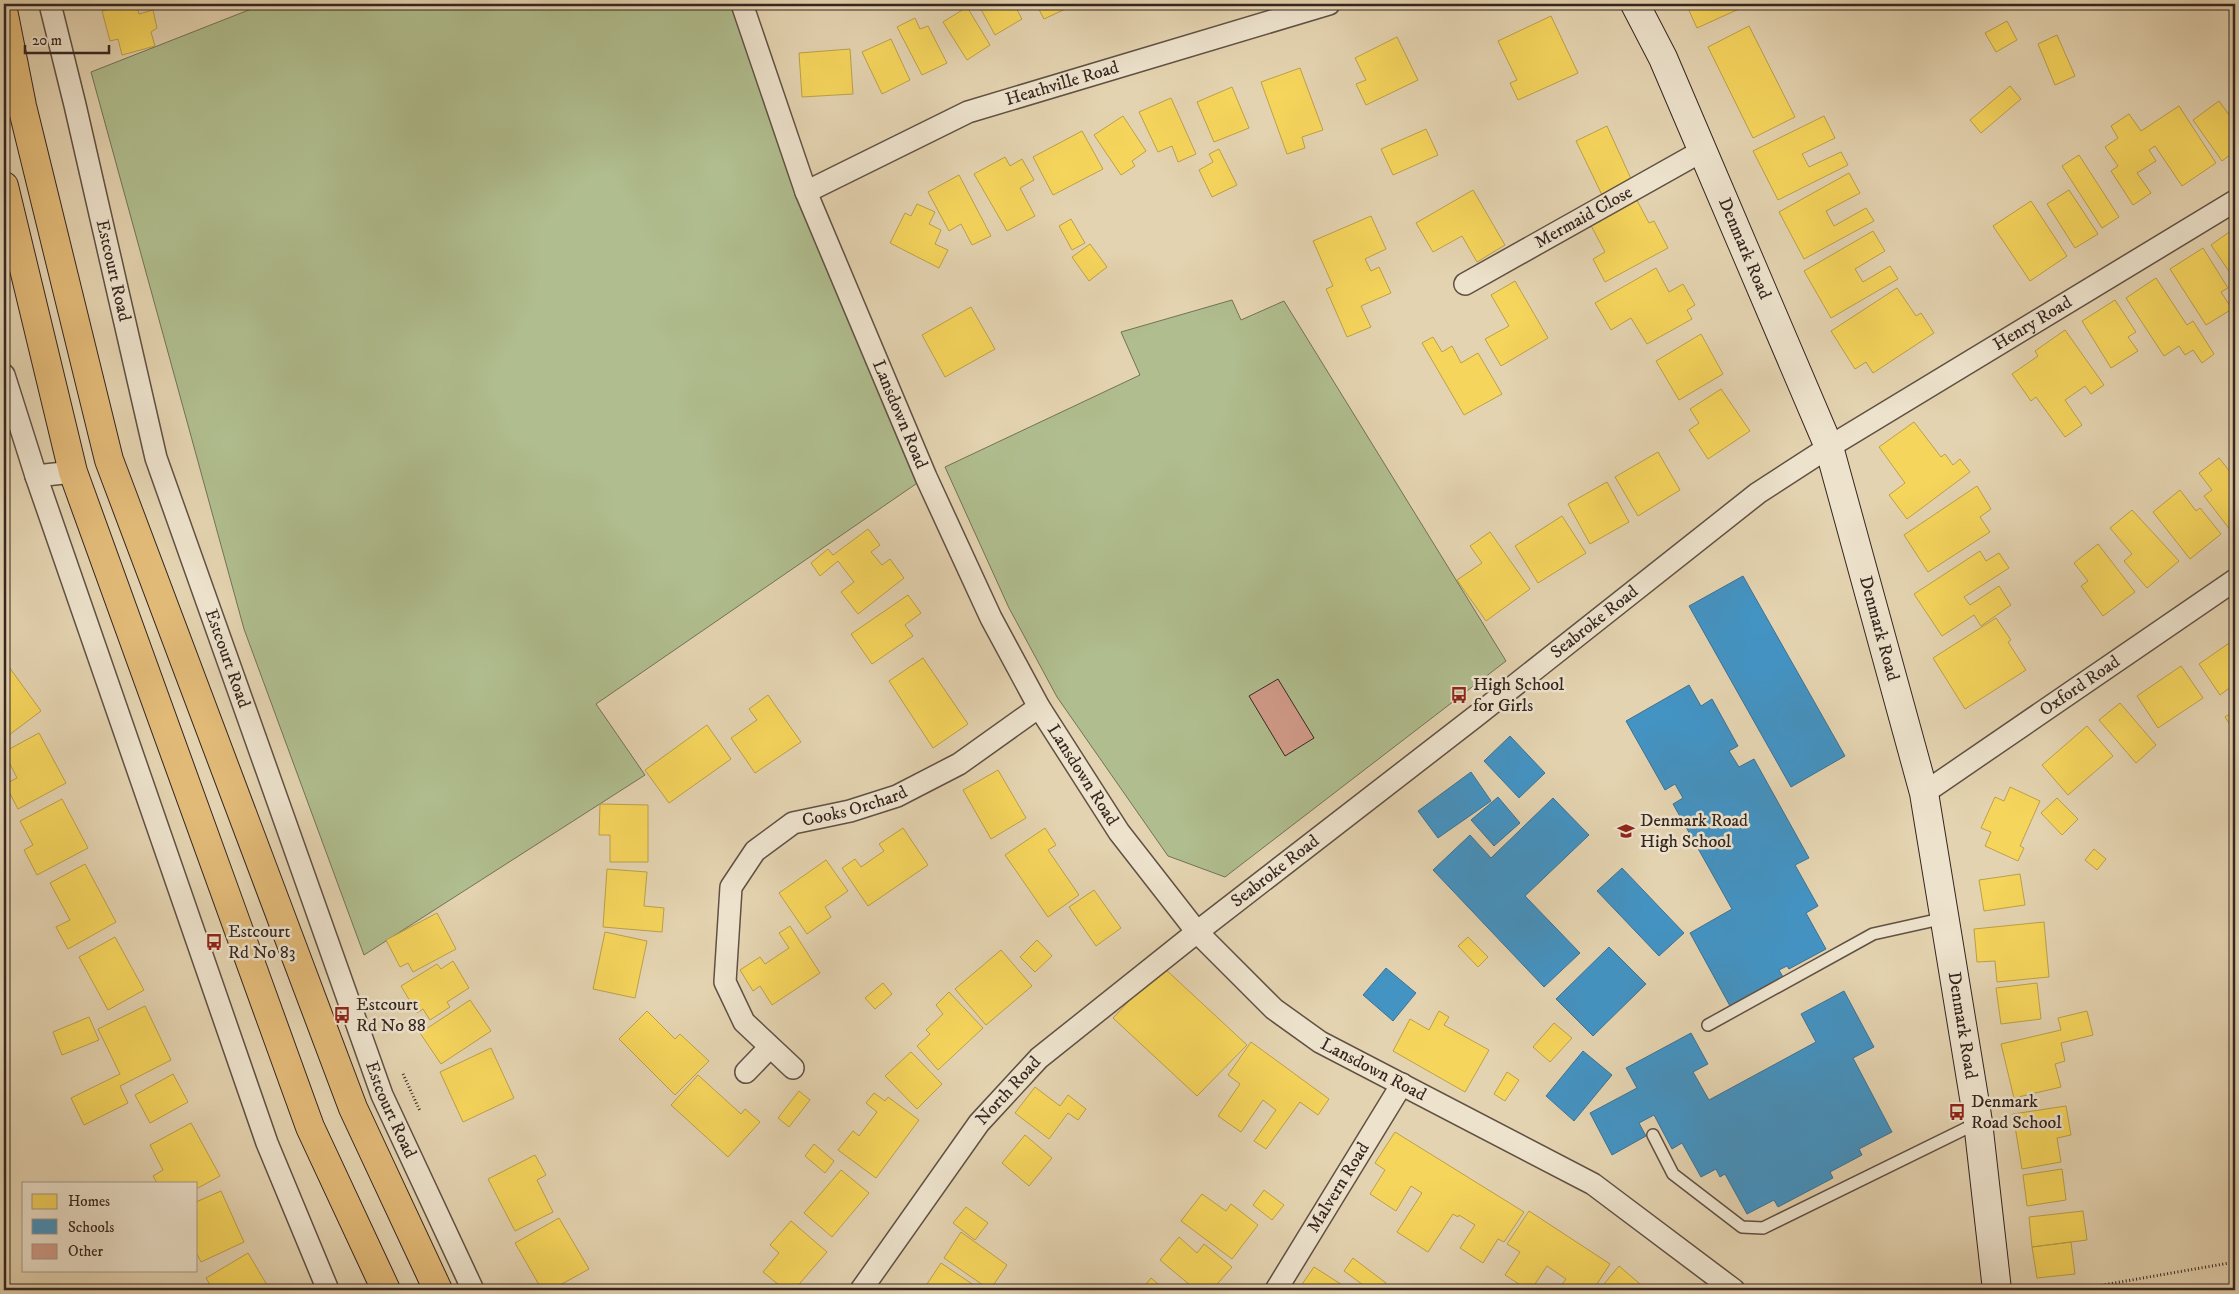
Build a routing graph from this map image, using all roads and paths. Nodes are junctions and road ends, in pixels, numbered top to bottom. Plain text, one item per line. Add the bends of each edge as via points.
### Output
1 (50, 4) edge
2 (742, 4) edge
3 (1635, 4) edge
4 (1316, 5) edge
5 (4, 15) edge
6 (1702, 151) junction
7 (4, 186) edge
8 (806, 192) junction
9 (2235, 201) edge
10 (1465, 284) dead end
11 (4, 375) edge
12 (1829, 447) junction
13 (73, 472) junction
14 (36, 476) junction
15 (2235, 580) edge
16 (1039, 707) junction
17 (1924, 793) junction
18 (1945, 918) junction
19 (1197, 932) junction
20 (1708, 1025) dead end
21 (770, 1047) junction
22 (793, 1068) dead end
23 (402, 1072) dead end
24 (746, 1072) dead end
25 (1402, 1084) junction
26 (422, 1115) dead end
27 (1978, 1122) junction
28 (1653, 1135) dead end
29 (2235, 1262) edge
30 (1724, 1287) edge
31 (328, 1290) edge
32 (386, 1290) edge
33 (438, 1290) edge
34 (473, 1290) edge
35 (861, 1290) edge
36 (1276, 1290) edge
37 (1996, 1290) edge
38 (2074, 1290) edge

1 - 34 street, Estcourt Road via 156,458 382,1095
2 - 8 street, Lansdown Road
3 - 6 street, Denmark Road via 1663,58
4 - 8 street, Heathville Road via 968,112
5 - 33 main road, Estcourt Road via 22,106 109,460 353,1108
6 - 10 street, Mermaid Close
6 - 12 street, Denmark Road
7 - 13 main road
8 - 16 street, Lansdown Road via 930,485 991,618
9 - 12 street, Henry Road
11 - 14 street
12 - 17 street, Denmark Road
12 - 19 street, Seabroke Road via 1758,493
13 - 14 street
13 - 32 main road via 310,1127
14 - 31 street via 267,1143
15 - 17 street, Oxford Road
16 - 19 street, Lansdown Road via 1119,832
16 - 21 street, Cooks Orchard via 959,764 896,796 850,811 793,823 755,851 731,887 725,982 744,1022
17 - 18 street, Denmark Road
18 - 20 lane via 1873,934
18 - 27 street, Denmark Road
19 - 25 street, Lansdown Road via 1274,1009 1320,1042
19 - 35 street, North Road via 1039,1058 979,1124
21 - 22 street, Cooks Orchard
21 - 24 street
23 - 26 path
25 - 30 street, Lansdown Road via 1593,1184
25 - 36 street, Malvern Road
27 - 28 lane via 1763,1228 1742,1227 1673,1174
27 - 37 street, Denmark Road
29 - 38 path

